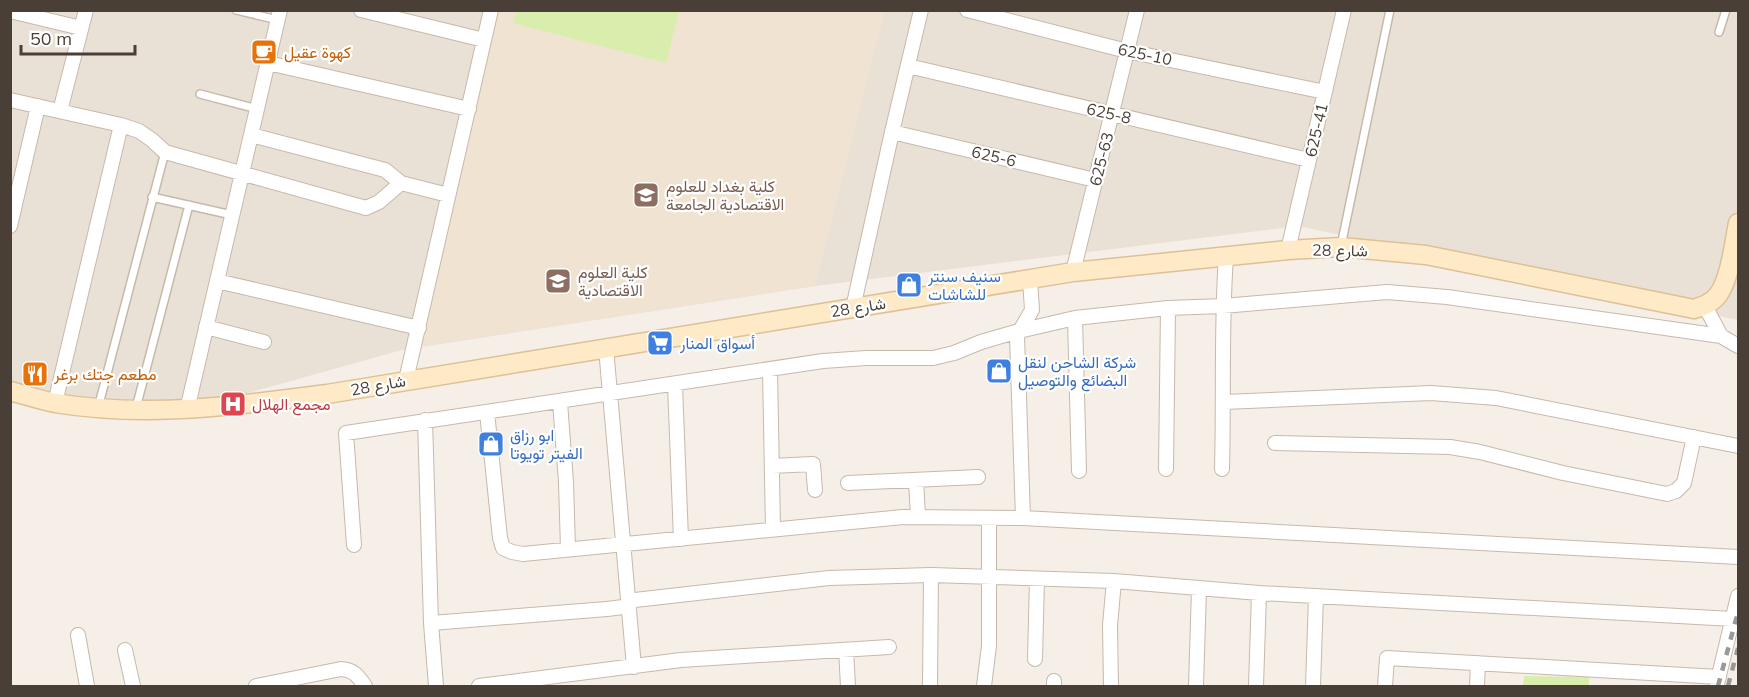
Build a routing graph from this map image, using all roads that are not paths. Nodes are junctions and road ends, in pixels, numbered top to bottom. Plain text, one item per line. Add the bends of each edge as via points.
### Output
1 (86, 10) edge
2 (236, 10) edge
3 (361, 10) edge
4 (491, 10) edge
5 (921, 10) edge
6 (967, 10) edge
7 (1137, 10) edge
8 (1344, 10) edge
9 (1390, 10) edge
10 (1726, 10) edge
11 (10, 11) edge
12 (279, 15) edge
13 (81, 28) junction
14 (1719, 32) dead end
15 (484, 40) junction
16 (1127, 51) junction
17 (268, 63) junction
18 (908, 66) junction
19 (1325, 92) junction
20 (200, 94) dead end
21 (10, 100) edge
22 (38, 106) junction
23 (257, 109) junction
24 (469, 109) junction
25 (60, 111) junction
26 (1112, 114) junction
27 (121, 125) junction
28 (892, 132) junction
29 (251, 135) junction
30 (165, 152) junction
31 (1309, 160) junction
32 (242, 173) junction
33 (1095, 180) junction
34 (401, 183) junction
35 (448, 195) junction
36 (152, 197) junction
37 (189, 206) junction
38 (232, 215) junction
39 (1738, 223) edge
40 (10, 226) edge
41 (1341, 247) junction
42 (1288, 250) junction
43 (1226, 256) junction
44 (1073, 272) junction
45 (1030, 279) junction
46 (217, 281) junction
47 (1222, 306) junction
48 (1705, 306) junction
49 (853, 308) junction
50 (1168, 308) junction
51 (1076, 318) junction
52 (206, 327) junction
53 (418, 328) junction
54 (1019, 331) junction
55 (1721, 336) junction
56 (264, 342) dead end
57 (1738, 346) edge
58 (606, 348) junction
59 (770, 370) junction
60 (406, 380) junction
61 (675, 385) junction
62 (10, 392) edge
63 (610, 394) junction
64 (560, 402) junction
65 (1224, 402) junction
66 (55, 403) junction
67 (98, 408) junction
68 (136, 410) junction
69 (187, 410) junction
70 (487, 412) junction
71 (424, 420) junction
72 (1694, 437) junction
73 (1275, 443) dead end
74 (1738, 446) edge
75 (772, 466) junction
76 (1222, 468) dead end
77 (1166, 469) dead end
78 (1079, 471) dead end
79 (978, 477) dead end
80 (916, 480) junction
81 (848, 483) dead end
82 (815, 490) dead end
83 (918, 517) junction
84 (989, 518) junction
85 (1023, 518) junction
86 (773, 529) junction
87 (681, 538) junction
88 (623, 544) junction
89 (354, 545) dead end
90 (568, 549) junction
91 (1738, 557) edge
92 (931, 575) junction
93 (990, 577) junction
94 (1037, 579) junction
95 (1114, 581) junction
96 (1199, 589) junction
97 (1259, 593) junction
98 (1316, 596) junction
99 (1738, 596) edge
100 (628, 603) junction
101 (1733, 619) junction
102 (431, 623) junction
103 (78, 635) dead end
104 (889, 647) dead end
105 (125, 650) dead end
106 (846, 650) junction
107 (1035, 659) dead end
108 (1478, 663) junction
109 (634, 666) junction
110 (1718, 682) edge
111 (87, 687) edge
112 (132, 687) edge
113 (256, 687) edge
114 (365, 687) edge
115 (436, 687) edge
116 (479, 687) edge
117 (848, 687) edge
118 (930, 687) edge
119 (984, 687) edge
120 (1111, 687) edge
121 (1196, 687) edge
122 (1256, 687) edge
123 (1313, 687) edge
124 (1385, 687) edge
125 (1477, 687) edge

1 - 13 street
2 - 12 lane
3 - 15 street
4 - 15 street
5 - 18 street
6 - 16 street, 625-10
7 - 16 street, 625-63
8 - 19 street, 625-41
9 - 41 lane
10 - 14 lane
11 - 13 street
12 - 17 street
13 - 25 street
15 - 24 street
16 - 19 street, 625-10
16 - 26 street, 625-63
17 - 23 street
17 - 24 street
18 - 26 street, 625-8
18 - 28 street
19 - 31 street, 625-41
20 - 23 lane
21 - 22 street
22 - 25 street
22 - 40 street
23 - 29 street
24 - 35 street
25 - 27 street
26 - 31 street, 625-8
26 - 33 street, 625-63
27 - 30 street via 139,131
27 - 66 street
28 - 33 street, 625-6
28 - 49 street
29 - 32 street
29 - 34 street via 385,170
30 - 32 street
30 - 36 lane
31 - 42 street, 625-41
32 - 34 street via 366,208
32 - 38 street
33 - 44 street, 625-63
34 - 35 street
35 - 53 street
36 - 37 lane
36 - 67 lane
37 - 38 lane
37 - 68 lane
38 - 46 street
39 - 48 street via 1724,284
41 - 42 street, شارع 28
41 - 48 street, شارع 28 via 1426,255 1682,308
42 - 43 street, شارع 28
43 - 44 street, شارع 28
43 - 47 street
44 - 45 street, شارع 28
45 - 49 street, شارع 28
45 - 54 street via 1032,310
46 - 52 street
46 - 53 street
47 - 50 street
47 - 55 street via 1364,293 1411,293
47 - 65 street
48 - 55 street
49 - 58 street, شارع 28
50 - 51 street
50 - 77 street
51 - 54 street
51 - 78 street
52 - 56 street
52 - 69 street
53 - 60 street
54 - 59 street via 933,358 823,361
54 - 85 street
55 - 57 street
58 - 60 street, شارع 28
58 - 63 street
59 - 61 street
59 - 75 street
60 - 69 street, شارع 28 via 294,399
61 - 63 street
61 - 87 street
62 - 66 street, شارع 28
63 - 64 street
63 - 88 street
64 - 70 street
64 - 90 street
65 - 72 street via 1431,393 1496,398
65 - 76 street
66 - 67 street, شارع 28
67 - 68 street, شارع 28
68 - 69 street, شارع 28
70 - 71 street
70 - 90 street via 503,548 523,554
71 - 89 street via 346,434
71 - 102 street
72 - 73 street via 1684,483 1667,494 1450,447
72 - 74 street
75 - 82 street via 813,464
75 - 86 street
79 - 80 street
80 - 81 street
80 - 83 street
83 - 84 street
83 - 86 street
84 - 85 street
84 - 93 street
85 - 91 street
86 - 87 street
87 - 88 street
88 - 90 street
88 - 100 street
92 - 93 street
92 - 100 street via 829,579
92 - 118 street
93 - 94 street
93 - 119 street
94 - 95 street
94 - 107 street
95 - 96 street
95 - 120 street
96 - 97 street
96 - 121 street
97 - 98 street
97 - 122 street
98 - 101 street
98 - 123 street
99 - 101 street
100 - 102 street via 607,609
100 - 109 street
101 - 110 street
102 - 115 street
103 - 111 street
104 - 106 street
105 - 112 street
106 - 109 street
106 - 117 street
108 - 110 street
108 - 124 street via 1386,658
108 - 125 street
109 - 116 street
113 - 114 street via 341,669 351,670

